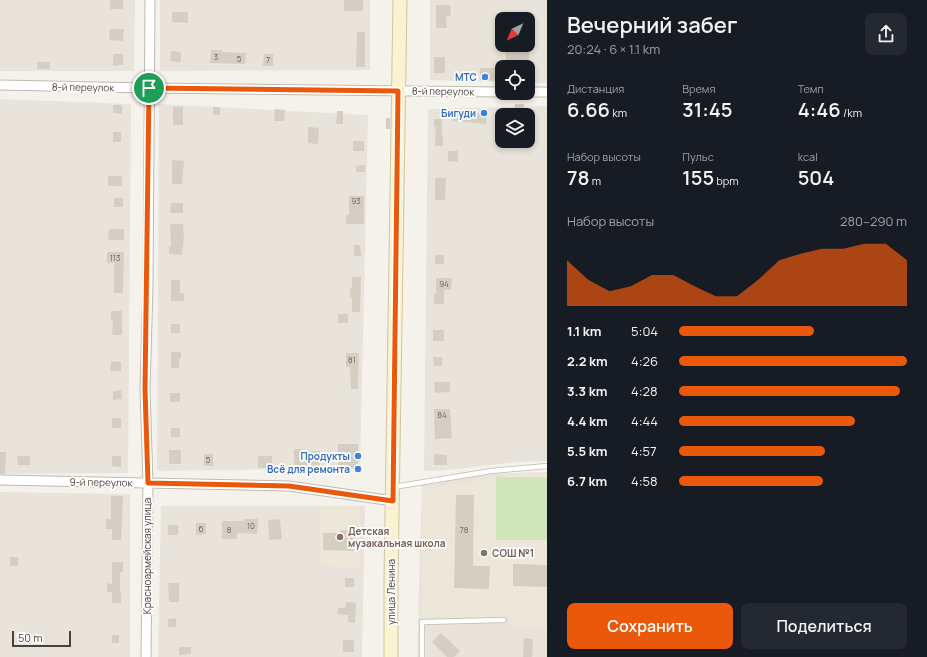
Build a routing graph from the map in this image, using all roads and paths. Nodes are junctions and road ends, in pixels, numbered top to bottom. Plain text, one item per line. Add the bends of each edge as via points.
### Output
1 (150, 0) edge
2 (400, 0) edge
3 (0, 85) edge
4 (149, 88) junction
5 (398, 91) junction
6 (495, 92) edge
7 (535, 92) edge
8 (547, 92) edge
9 (547, 466) edge
10 (0, 480) edge
11 (148, 483) junction
12 (393, 488) junction
13 (393, 501) junction
14 (504, 620) dead end
15 (146, 657) edge
16 (391, 657) edge
17 (422, 657) edge

1 - 4 street, Красноармейская улица
2 - 5 street, улица Ленина
3 - 4 street, 8-й переулок
4 - 5 street, 8-й переулок
4 - 11 street, Красноармейская улица via 145,389
5 - 6 street, 8-й переулок
5 - 12 street, улица Ленина
7 - 8 street
9 - 12 lane
10 - 11 street, 9-й переулок
11 - 13 street, 9-й переулок via 289,486
11 - 15 street, Красноармейская улица
12 - 13 street, улица Ленина
13 - 16 street, улица Ленина
14 - 17 lane via 422,622

